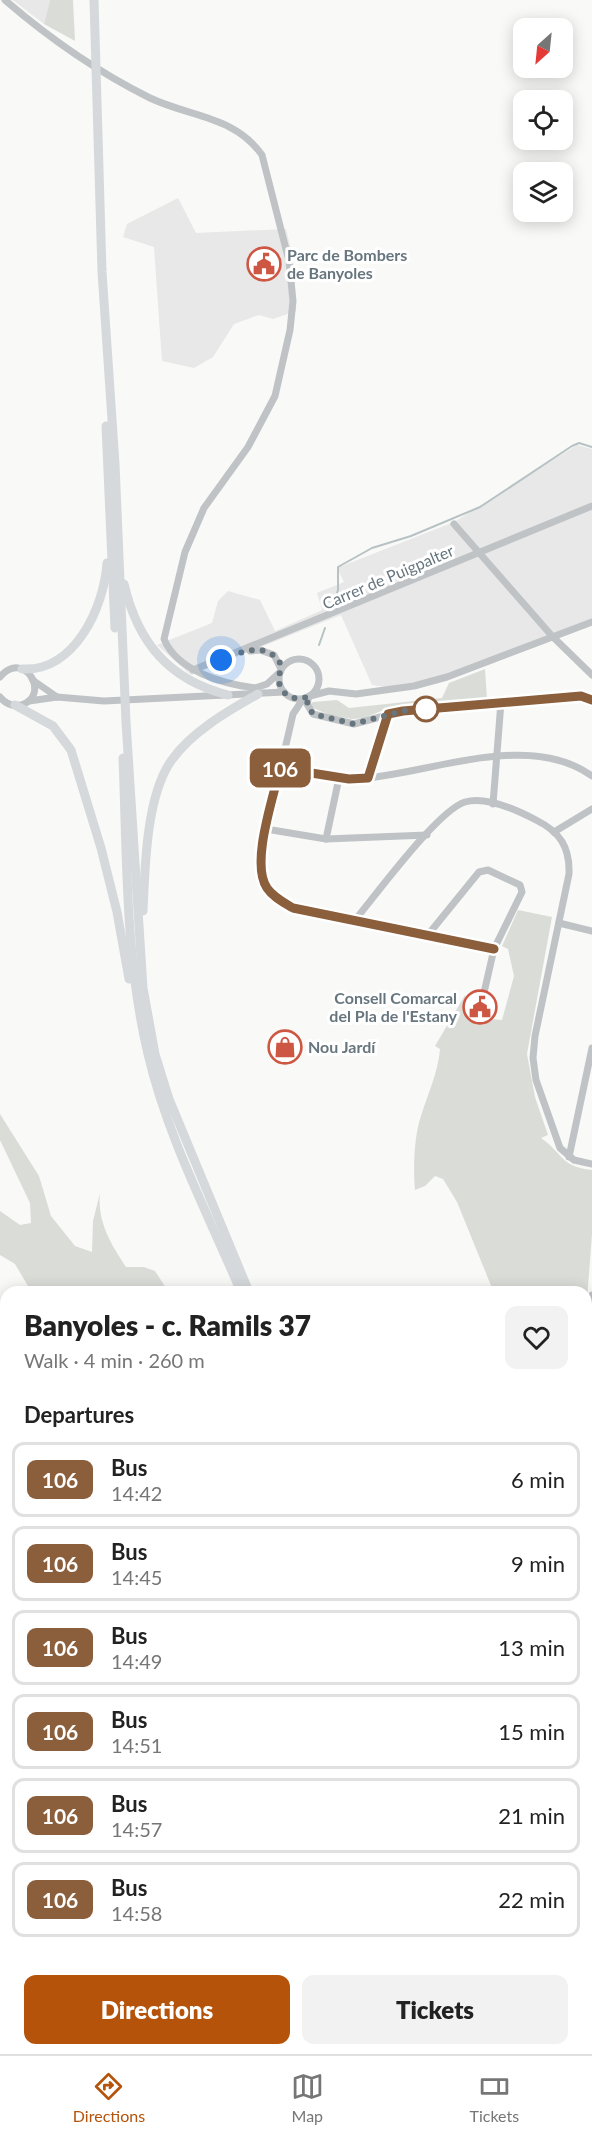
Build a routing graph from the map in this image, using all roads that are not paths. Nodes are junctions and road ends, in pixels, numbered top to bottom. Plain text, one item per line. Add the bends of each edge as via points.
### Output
1 (5, 0) edge
2 (88, 0) edge
3 (94, 0) edge
4 (592, 507) edge
5 (454, 524) dead end
6 (110, 533) junction
7 (481, 552) junction
8 (119, 561) junction
9 (592, 622) edge
10 (552, 636) junction
11 (241, 652) junction
12 (221, 660) junction
13 (22, 669) junction
14 (193, 670) junction
15 (281, 671) junction
16 (318, 675) junction
17 (592, 675) edge
18 (0, 677) edge
19 (121, 679) junction
20 (221, 679) junction
21 (34, 681) junction
22 (257, 691) junction
23 (333, 691) junction
24 (286, 694) junction
25 (228, 696) junction
26 (0, 697) edge
27 (57, 697) junction
28 (307, 697) junction
29 (29, 700) junction
30 (592, 700) edge
31 (501, 702) junction
32 (7, 704) edge
33 (293, 714) junction
34 (388, 714) junction
35 (497, 757) junction
36 (280, 768) junction
37 (592, 776) edge
38 (339, 778) junction
39 (368, 778) junction
40 (494, 804) junction
41 (592, 808) edge
42 (266, 829) junction
43 (554, 832) junction
44 (427, 835) junction
45 (326, 839) junction
46 (356, 920) junction
47 (559, 923) junction
48 (592, 930) edge
49 (427, 936) junction
50 (494, 949) junction
51 (483, 997) dead end
52 (148, 1039) junction
53 (592, 1048) edge
54 (569, 1157) junction
55 (592, 1164) edge
56 (238, 1286) edge
57 (246, 1286) edge

1 - 14 street via 72,53 152,98 237,129 262,155 289,261 293,301 275,396 248,447 204,508 185,552 164,639 169,651
2 - 6 highway
3 - 8 highway via 102,273
4 - 7 street, Carrer de Puigpalter
5 - 7 street
6 - 13 highway via 104,588 88,626 70,649 49,666
6 - 19 highway
7 - 10 street
7 - 11 street, Carrer de Puigpalter
8 - 19 highway
8 - 25 highway via 133,618 158,656 188,680
9 - 10 street
10 - 17 street
10 - 23 street via 414,686 356,694
11 - 12 street, Carrer de Puigpalter
11 - 15 street via 271,653 279,660
12 - 14 street, Carrer de Puigpalter
12 - 20 street
13 - 18 street via 8,670
13 - 21 street
14 - 20 street
15 - 16 street via 291,661 303,660 314,666
15 - 22 street
15 - 24 street via 279,684
16 - 23 street
16 - 28 street via 317,688
19 - 52 highway
20 - 22 street
21 - 27 street
21 - 29 street
22 - 24 street
22 - 25 street
22 - 52 highway via 190,741 171,761 159,786 150,829 143,910 154,1025
23 - 28 street
24 - 28 street
24 - 33 street
25 - 27 street via 104,701
26 - 32 street
27 - 29 street
28 - 33 street
28 - 34 street via 313,714 342,722 360,723
29 - 32 street
30 - 31 street via 581,696
31 - 34 street
31 - 35 street
32 - 52 highway via 53,726 77,765 117,912 139,1028
33 - 36 street
34 - 39 street
35 - 37 street via 547,756
35 - 39 street
35 - 40 street
36 - 38 street
36 - 42 street
38 - 39 street
38 - 45 street
40 - 43 street via 535,819
40 - 44 street via 471,801 457,805
41 - 43 street
42 - 45 street
42 - 46 street via 260,871 273,895 293,908
43 - 47 street via 567,847 569,862
44 - 45 street
44 - 46 street
46 - 49 street
47 - 48 street
47 - 54 street via 533,1058 536,1080 558,1144
49 - 50 street
49 - 50 street via 479,872 488,870 520,885 522,892
50 - 51 street
52 - 56 highway via 165,1110
52 - 57 highway via 171,1107
53 - 54 street
54 - 55 street

